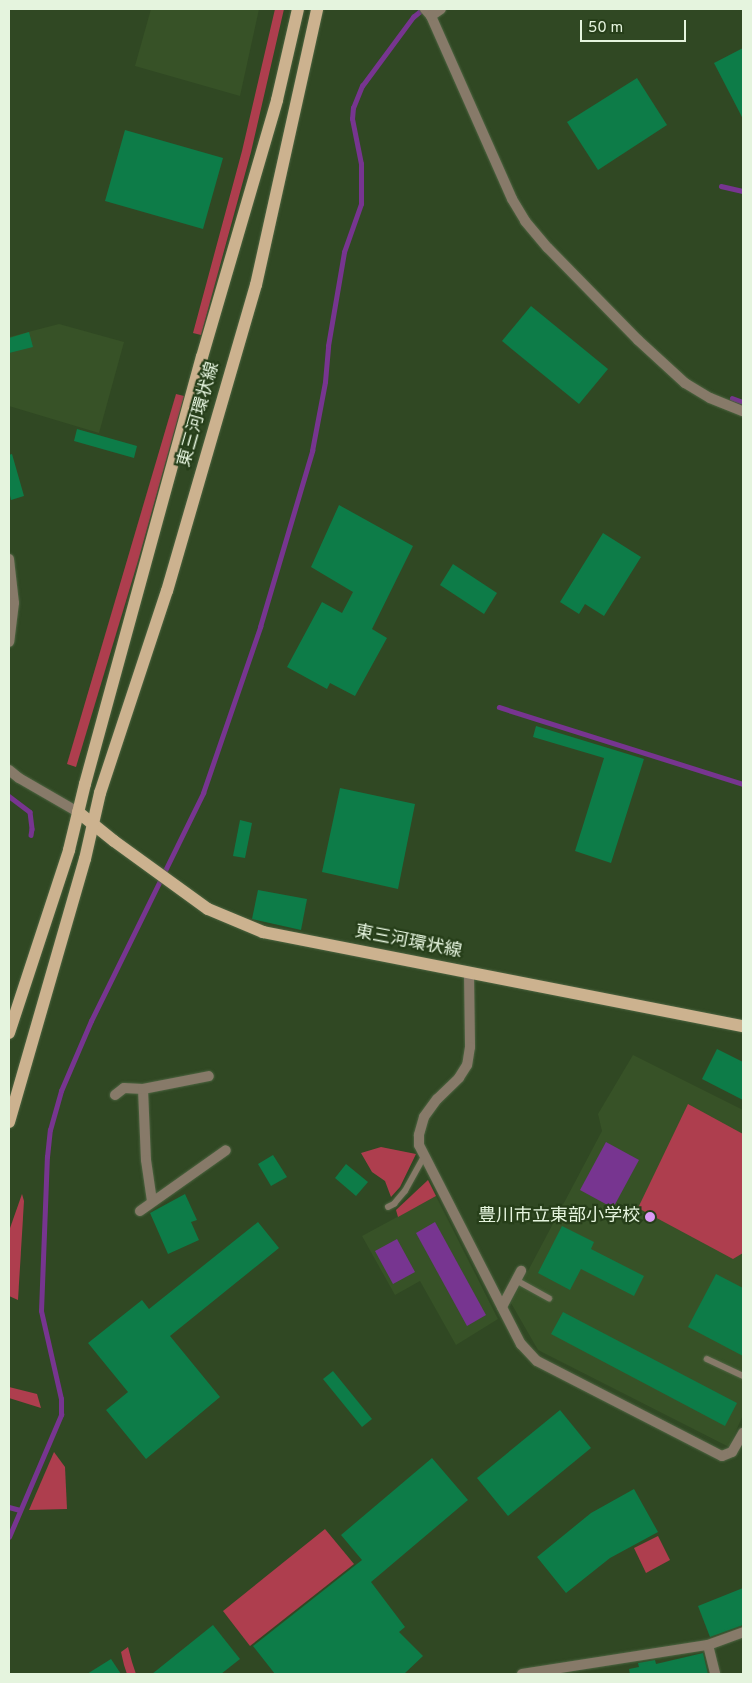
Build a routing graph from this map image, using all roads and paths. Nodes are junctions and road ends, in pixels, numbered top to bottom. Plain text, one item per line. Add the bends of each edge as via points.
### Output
1 (298, 9) edge
2 (317, 9) edge
3 (441, 9) edge
4 (428, 12) edge
5 (743, 411) edge
6 (9, 559) edge
7 (9, 642) edge
8 (9, 770) edge
9 (78, 812) junction
10 (93, 825) junction
11 (469, 973) junction
12 (743, 1026) edge
13 (9, 1033) edge
14 (209, 1076) dead end
15 (143, 1089) junction
16 (115, 1095) dead end
17 (9, 1122) edge
18 (226, 1150) dead end
19 (424, 1158) junction
20 (152, 1201) junction
21 (388, 1207) dead end
22 (140, 1211) dead end
23 (518, 1276) joint
24 (549, 1298) dead end
25 (502, 1307) junction
26 (707, 1359) dead end
27 (743, 1376) edge
28 (743, 1433) edge
29 (743, 1632) edge
30 (708, 1645) junction
31 (522, 1674) edge
32 (715, 1674) edge

1 - 9 main road, 東三河環状線 via 277,100 202,357
2 - 10 main road, 東三河環状線 via 256,285 167,591 100,793
3 - 4 street
4 - 5 street via 512,198 526,221 638,340 685,383 710,398
6 - 7 street via 14,603
8 - 9 street
9 - 10 main road, 東三河環状線
9 - 13 main road, 東三河環状線 via 69,850
10 - 11 main road, 東三河環状線 via 208,909 263,932
10 - 17 main road, 東三河環状線
11 - 12 main road, 東三河環状線
11 - 19 street via 470,1047 467,1065 424,1117 419,1145
14 - 15 street
15 - 16 street via 124,1088
15 - 20 street via 146,1160
18 - 20 street
19 - 21 lane via 405,1190
19 - 25 street
20 - 22 street
23 - 24 lane
23 - 25 street
25 - 28 street via 521,1344 537,1361 722,1456 732,1452
26 - 27 lane
29 - 30 street
30 - 31 street
30 - 32 street

